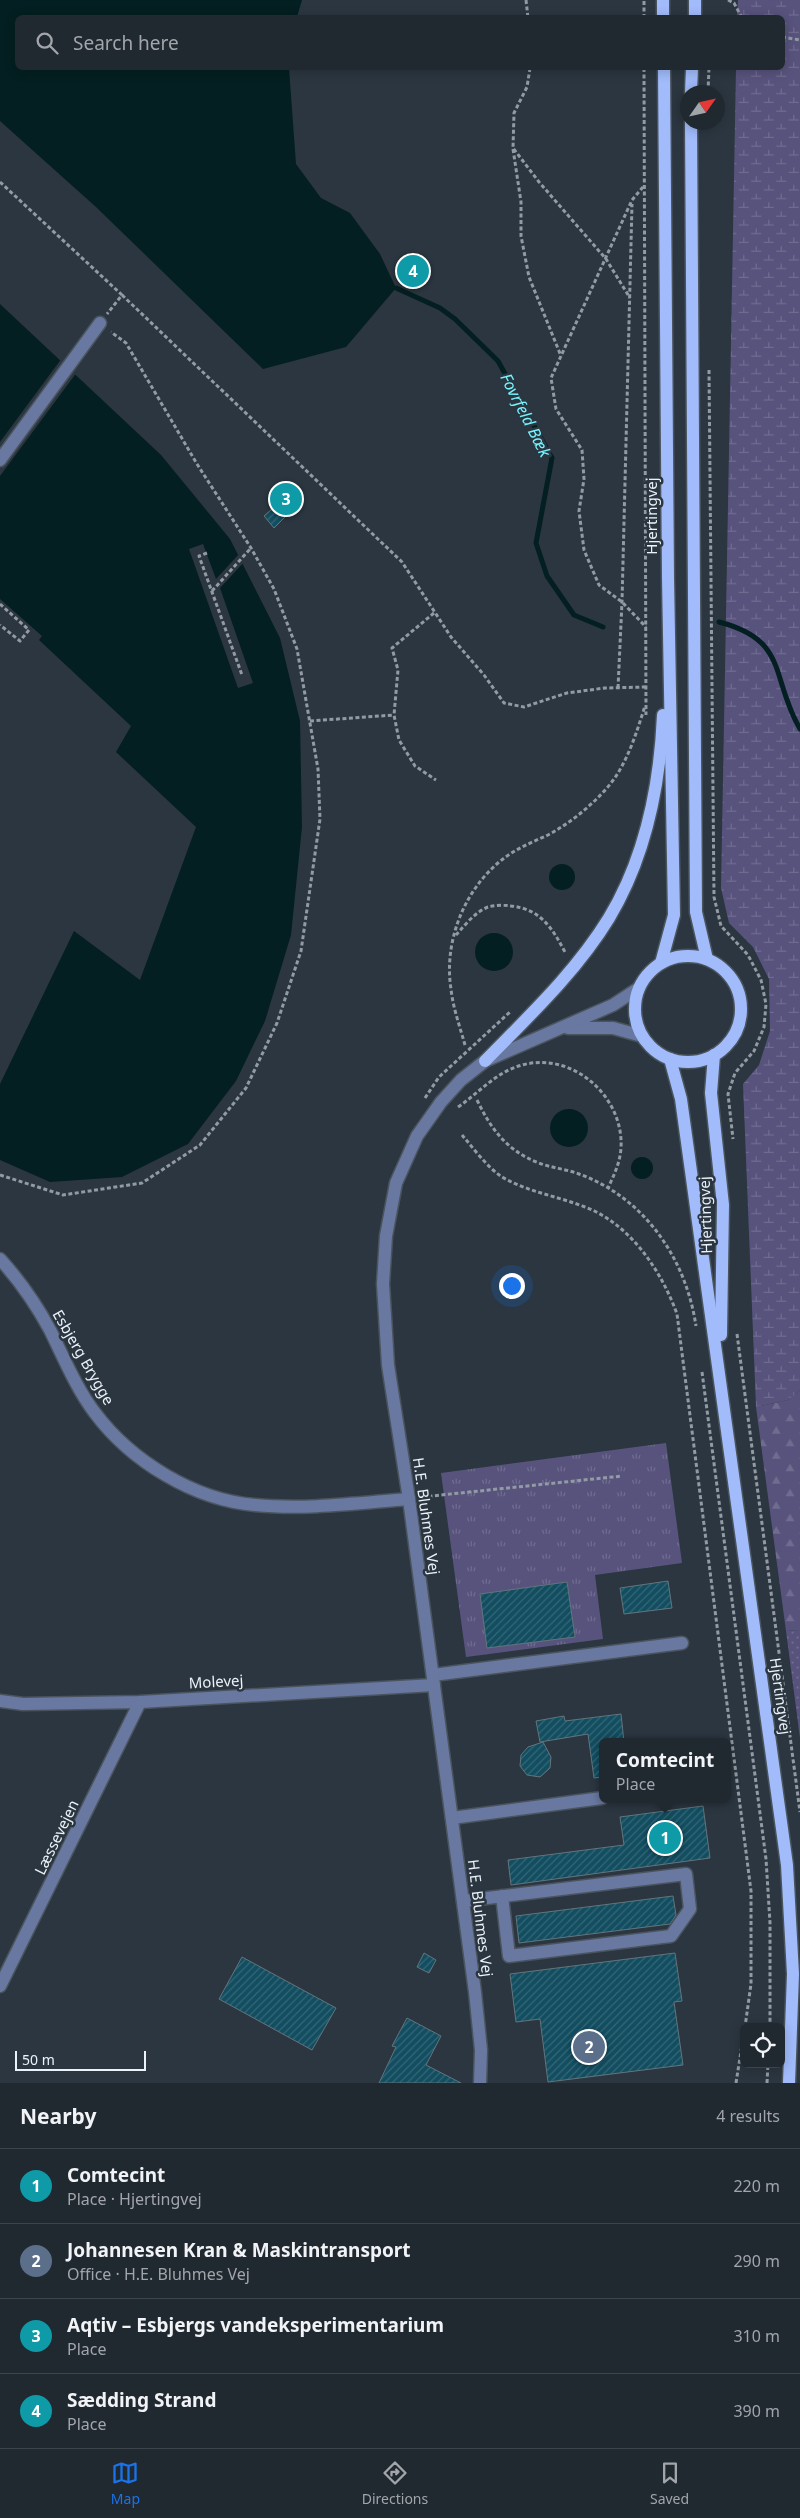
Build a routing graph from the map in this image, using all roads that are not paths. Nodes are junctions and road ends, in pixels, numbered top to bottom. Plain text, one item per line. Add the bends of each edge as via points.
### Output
1 (663, 0) edge
2 (696, 0) edge
3 (663, 15) edge
4 (694, 15) edge
5 (664, 70) edge
6 (692, 70) edge
7 (691, 85) edge
8 (690, 130) edge
9 (100, 323) road end
10 (0, 460) edge
11 (668, 578) junction
12 (707, 959) junction
13 (661, 963) junction
14 (639, 988) junction
15 (556, 1030) junction
16 (642, 1036) junction
17 (714, 1055) junction
18 (670, 1059) junction
19 (484, 1061) junction
20 (0, 1259) edge
21 (721, 1375) junction
22 (409, 1499) junction
23 (682, 1643) dead end
24 (434, 1680) junction
25 (0, 1701) edge
26 (140, 1702) junction
27 (599, 1798) edge
28 (452, 1818) junction
29 (502, 1896) junction
30 (463, 1901) junction
31 (0, 1986) edge
32 (796, 2032) edge
33 (480, 2083) edge
34 (789, 2083) edge

1 - 3 main road
2 - 4 main road
5 - 11 main road, Hjertingvej
6 - 7 main road
8 - 12 main road via 695,903
9 - 10 street
11 - 13 main road, Hjertingvej via 674,914
11 - 19 main road via 662,727 655,792 633,870 609,918 573,968
12 - 13 main road via 675,957
12 - 17 main road via 722,968 740,996 741,1014 736,1030 727,1045
13 - 14 main road
14 - 15 street, H.E. Bluhmes Vej via 612,1005
14 - 16 main road via 635,1004
15 - 16 street, H.E. Bluhmes Vej via 613,1028
15 - 19 street, H.E. Bluhmes Vej
16 - 18 main road via 654,1050
17 - 18 main road via 692,1061
17 - 21 main road, Hjertingvej via 711,1093 723,1205
18 - 21 main road, Hjertingvej via 681,1099
19 - 22 street, H.E. Bluhmes Vej via 441,1102 414,1144 396,1183 386,1236 383,1284 388,1365
20 - 22 street, Esbjerg Brygge via 22,1283 95,1413 127,1447 165,1475 208,1494 253,1505 306,1508
21 - 32 main road, Hjertingvej via 787,1865
22 - 24 street, H.E. Bluhmes Vej
23 - 24 street, Molevej
24 - 26 street, Molevej
24 - 28 street, H.E. Bluhmes Vej
25 - 26 street, Molevej via 23,1704
26 - 31 street, Læssevejen
27 - 28 street
28 - 30 street, H.E. Bluhmes Vej
29 - 29 street via 686,1874 690,1909 671,1936 509,1956
29 - 30 street
30 - 33 street, H.E. Bluhmes Vej via 481,2050
32 - 34 main road, Hjertingvej

